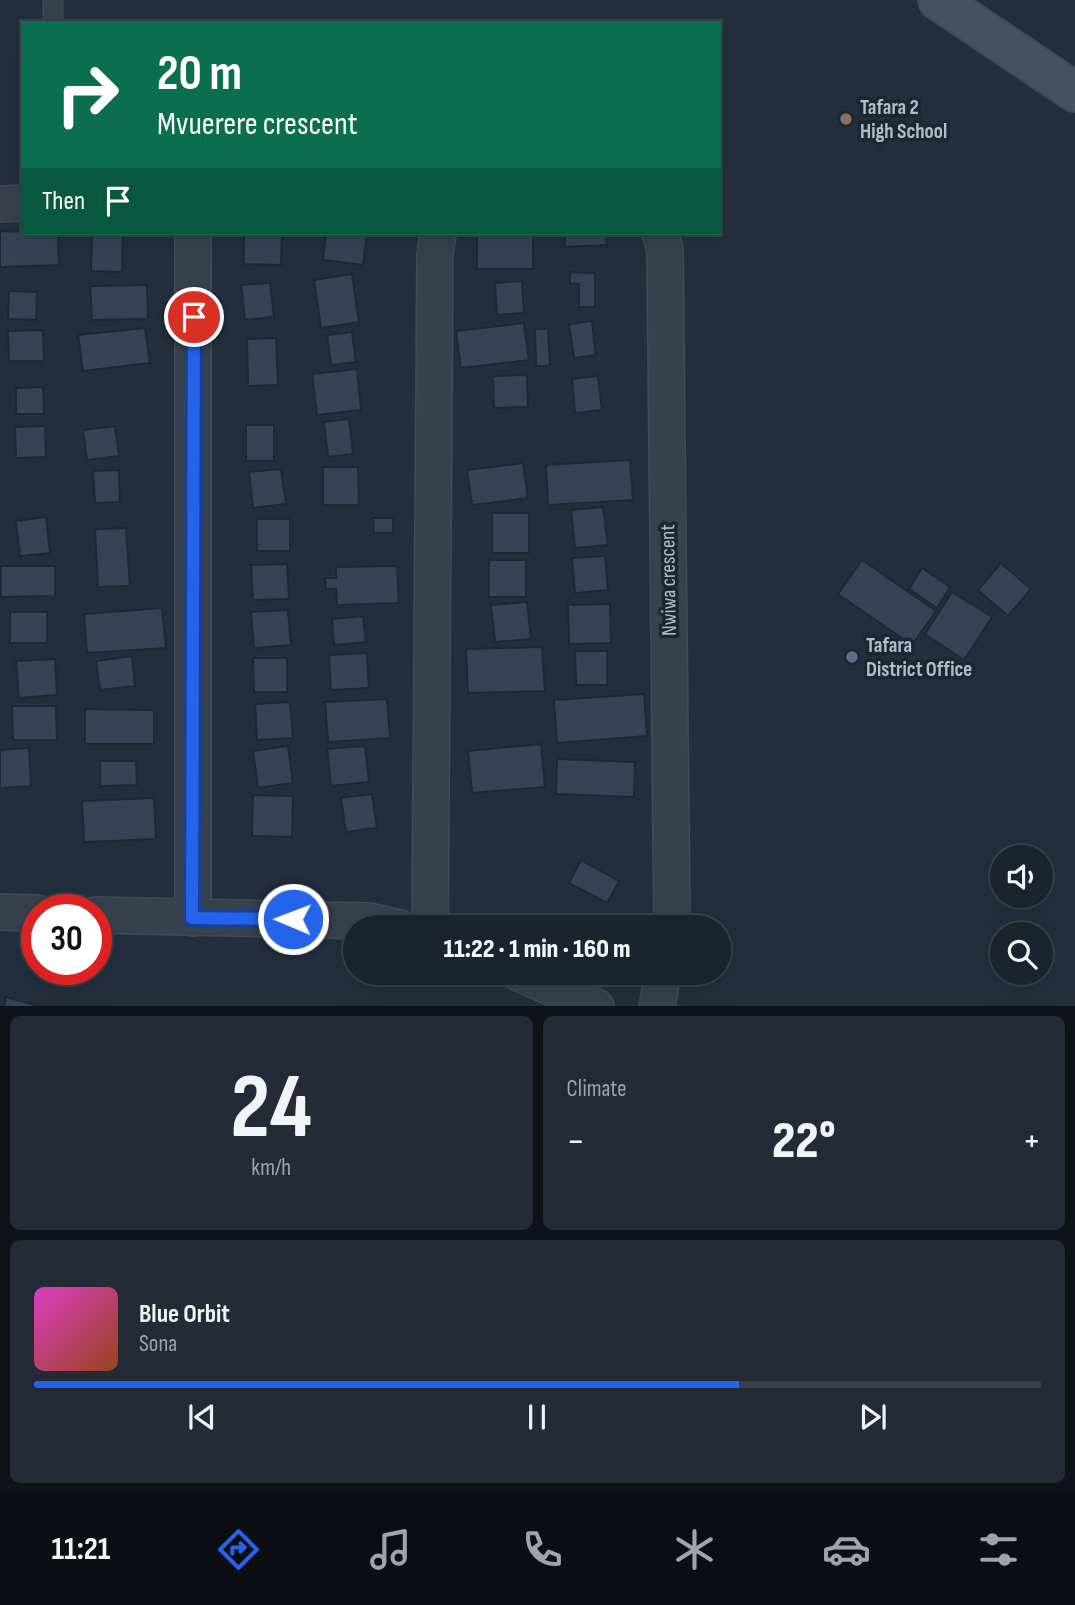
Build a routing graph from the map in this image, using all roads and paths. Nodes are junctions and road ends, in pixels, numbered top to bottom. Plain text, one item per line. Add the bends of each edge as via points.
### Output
1 (52, 0) edge
2 (938, 0) edge
3 (53, 21) edge
4 (1075, 92) edge
5 (21, 203) edge
6 (0, 204) edge
7 (193, 235) edge
8 (438, 235) edge
9 (661, 235) edge
10 (0, 912) edge
11 (21, 913) edge
12 (430, 915) edge
13 (671, 915) edge
14 (112, 916) edge
15 (192, 918) junction
16 (343, 921) edge
17 (547, 985) edge
18 (661, 985) edge
19 (596, 1006) edge
20 (657, 1006) edge

1 - 3 lane
2 - 4 street
5 - 6 street
7 - 15 street
8 - 12 street
9 - 13 street, Nwiwa crescent via 665,249
10 - 11 street
14 - 15 street
15 - 16 street
17 - 19 street
18 - 20 street

